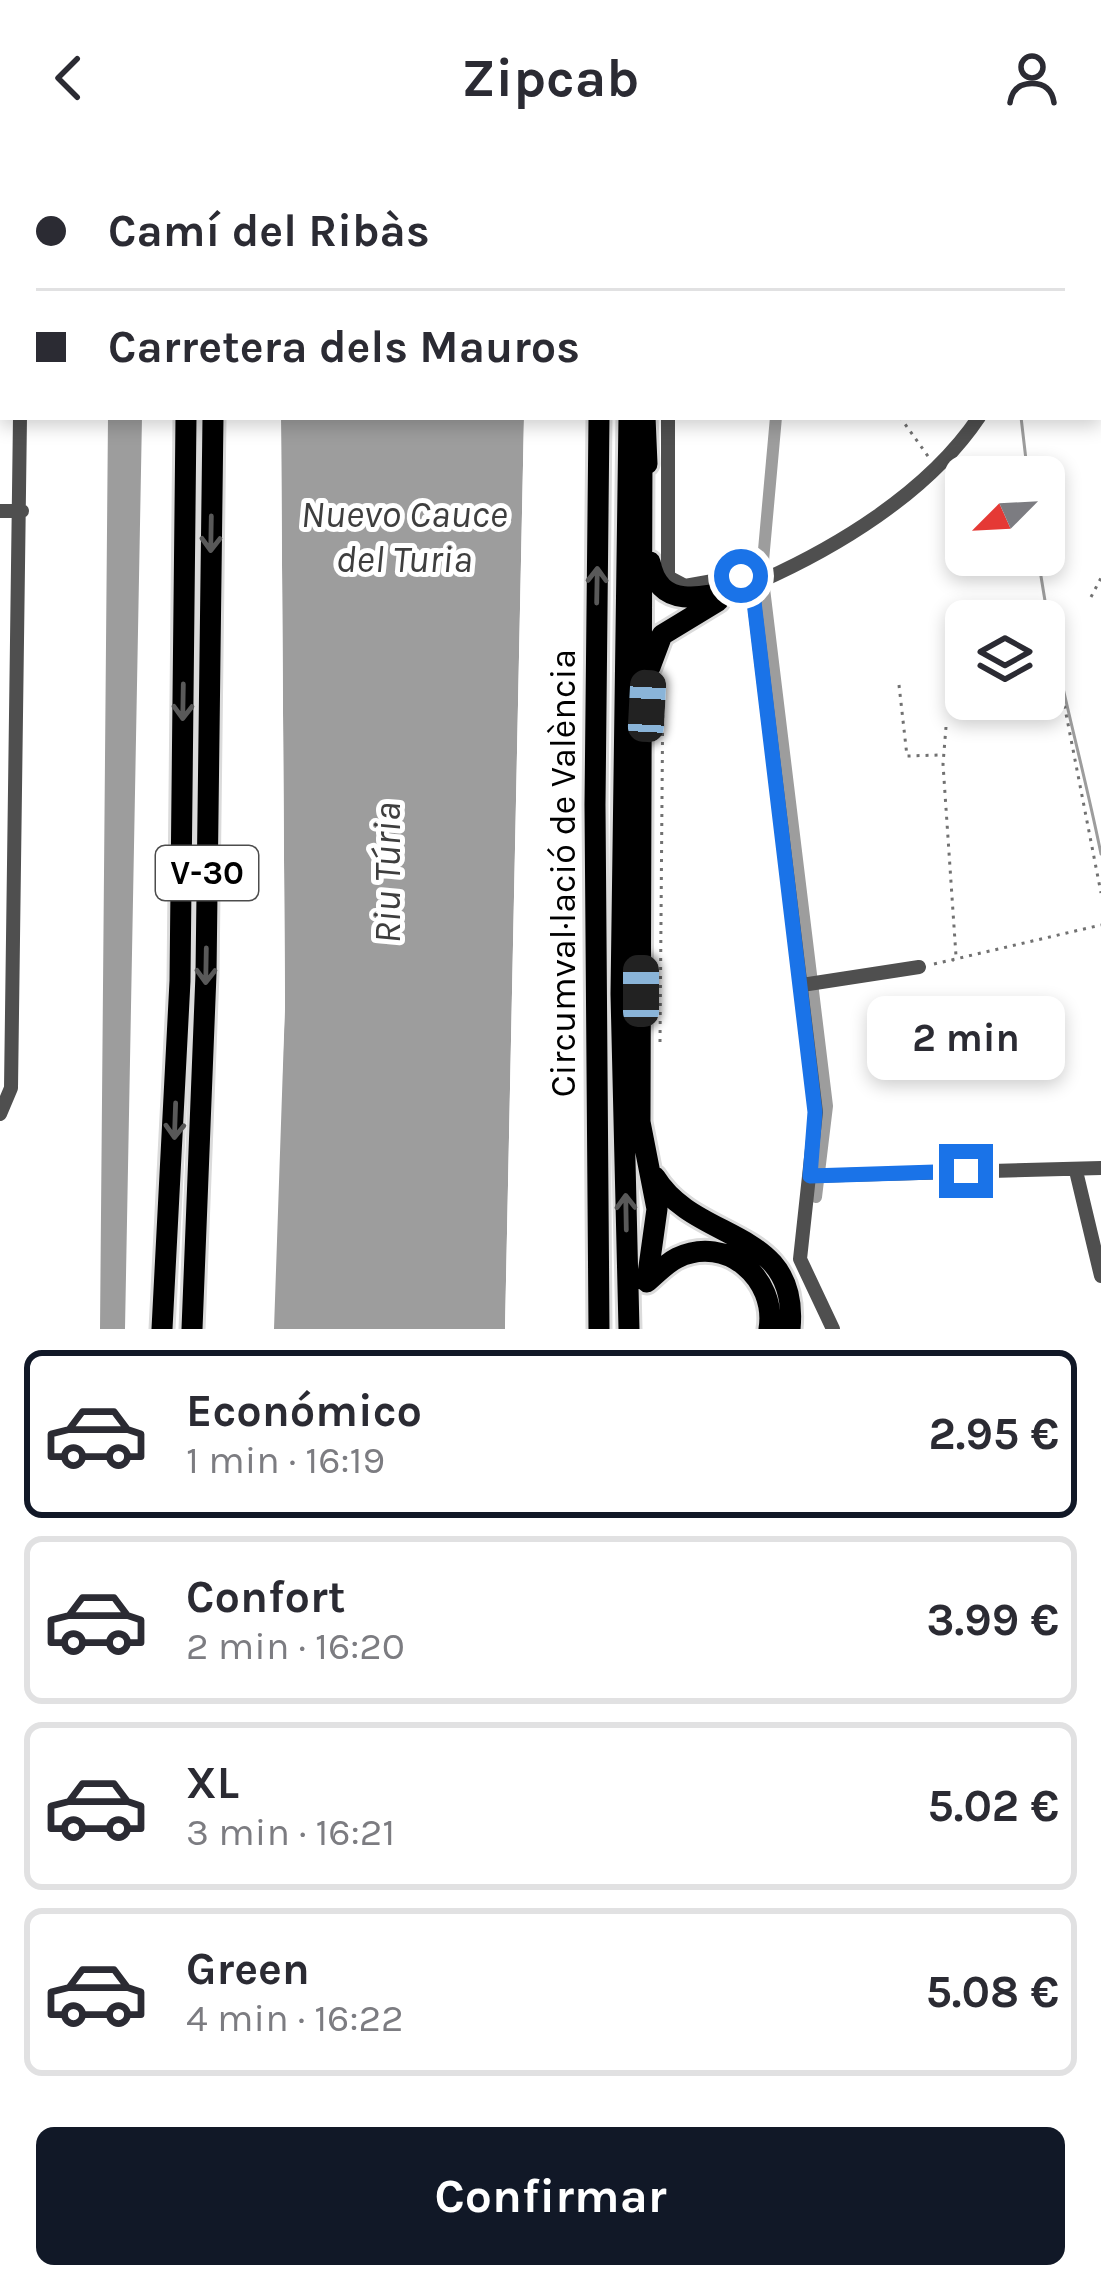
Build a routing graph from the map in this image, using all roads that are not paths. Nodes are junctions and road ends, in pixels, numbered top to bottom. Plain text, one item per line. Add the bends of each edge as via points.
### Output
1 (20, 420) edge
2 (186, 420) edge
3 (213, 420) edge
4 (599, 420) edge
5 (628, 420) edge
6 (644, 420) edge
7 (644, 420) edge
8 (668, 420) edge
9 (977, 420) edge
10 (0, 511) edge
11 (22, 511) junction
12 (627, 524) junction
13 (762, 581) junction
14 (642, 793) junction
15 (597, 912) junction
16 (919, 967) road end
17 (810, 984) junction
18 (0, 1114) edge
19 (646, 1163) junction
20 (1101, 1168) edge
21 (1076, 1171) junction
22 (817, 1176) junction
23 (1101, 1276) edge
24 (647, 1281) junction
25 (162, 1329) edge
26 (192, 1329) edge
27 (599, 1329) edge
28 (633, 1329) edge
29 (769, 1329) edge
30 (790, 1329) edge
31 (833, 1329) edge

1 - 11 street
2 -> 25 highway, V-30 via 180,981
3 -> 26 highway, V-30
15 -> 4 highway, Circumval·lació de València
5 - 12 highway, Circumval·lació de València
6 - 13 highway via 654,580 670,595 691,599
7 - 14 highway
8 - 13 street via 668,577 686,586 741,576
9 - 13 street via 938,470
10 - 11 street
11 - 18 street via 11,1088
12 - 15 highway
28 -> 12 highway, Circumval·lació de València via 621,994
13 - 14 highway via 674,624 655,646
13 - 17 street
14 - 19 highway
15 - 27 highway, Circumval·lació de València
16 - 17 street
17 - 22 street
19 - 24 highway via 657,1209
19 - 30 highway via 668,1199 752,1242 779,1268
20 - 21 street
21 - 22 street
21 - 23 street
22 - 31 street via 800,1259
24 - 28 highway
24 - 29 highway via 677,1258 708,1250 736,1258 760,1278 772,1311

